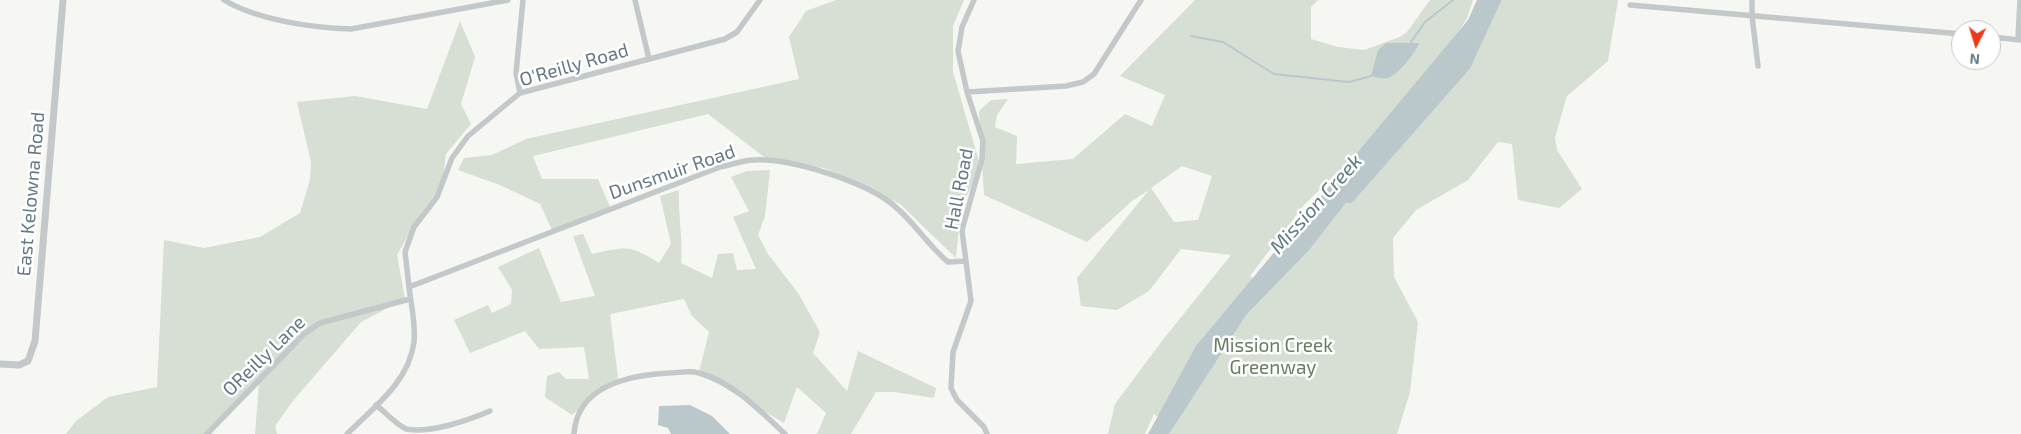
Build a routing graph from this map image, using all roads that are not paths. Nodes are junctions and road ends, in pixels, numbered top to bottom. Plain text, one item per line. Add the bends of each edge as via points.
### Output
1 (63, 0) edge
2 (224, 0) edge
3 (508, 0) edge
4 (523, 0) edge
5 (635, 0) edge
6 (760, 0) edge
7 (974, 0) edge
8 (1141, 0) edge
9 (1752, 0) edge
10 (2020, 0) edge
11 (1630, 5) dead end
12 (1752, 16) junction
13 (1951, 33) edge
14 (2001, 38) edge
15 (2020, 40) edge
16 (649, 59) junction
17 (1758, 66) dead end
18 (967, 92) junction
19 (520, 93) junction
20 (966, 261) junction
21 (408, 287) junction
22 (410, 299) junction
23 (0, 364) edge
24 (376, 405) junction
25 (490, 411) dead end
26 (206, 434) edge
27 (347, 434) edge
28 (574, 434) edge
29 (785, 434) edge
30 (988, 434) edge

1 - 23 street, East Kelowna Road via 35,341 28,361 19,365
2 - 3 street via 278,19 325,29 351,29
4 - 19 street via 516,73
5 - 16 street
6 - 16 street, O'Reilly Road via 738,32 726,39
7 - 18 street, Hall Road via 962,27 958,51
8 - 18 street via 1094,74 1082,82 1066,86
9 - 12 street
10 - 15 street
11 - 12 street
12 - 13 street
12 - 17 street
14 - 15 street
16 - 19 street, O'Reilly Road
18 - 20 street, Hall Road via 983,141 982,160 962,230
19 - 21 street, O'Reilly Road via 468,136 452,158 437,197 414,227 405,252
20 - 21 street, Dunsmuir Road via 948,262 935,252 910,219 890,202 852,183 813,168 781,161 753,160 720,167
20 - 30 street, Hall Road via 971,302 953,352 951,388 957,400
21 - 22 street
22 - 24 street via 414,340 409,362 398,384
22 - 26 street, OReilly Lane via 320,324 304,334
24 - 25 street via 407,430 429,433 453,428
24 - 27 street
28 - 29 street via 574,423 585,402 606,385 646,374 698,372 727,385 751,402

